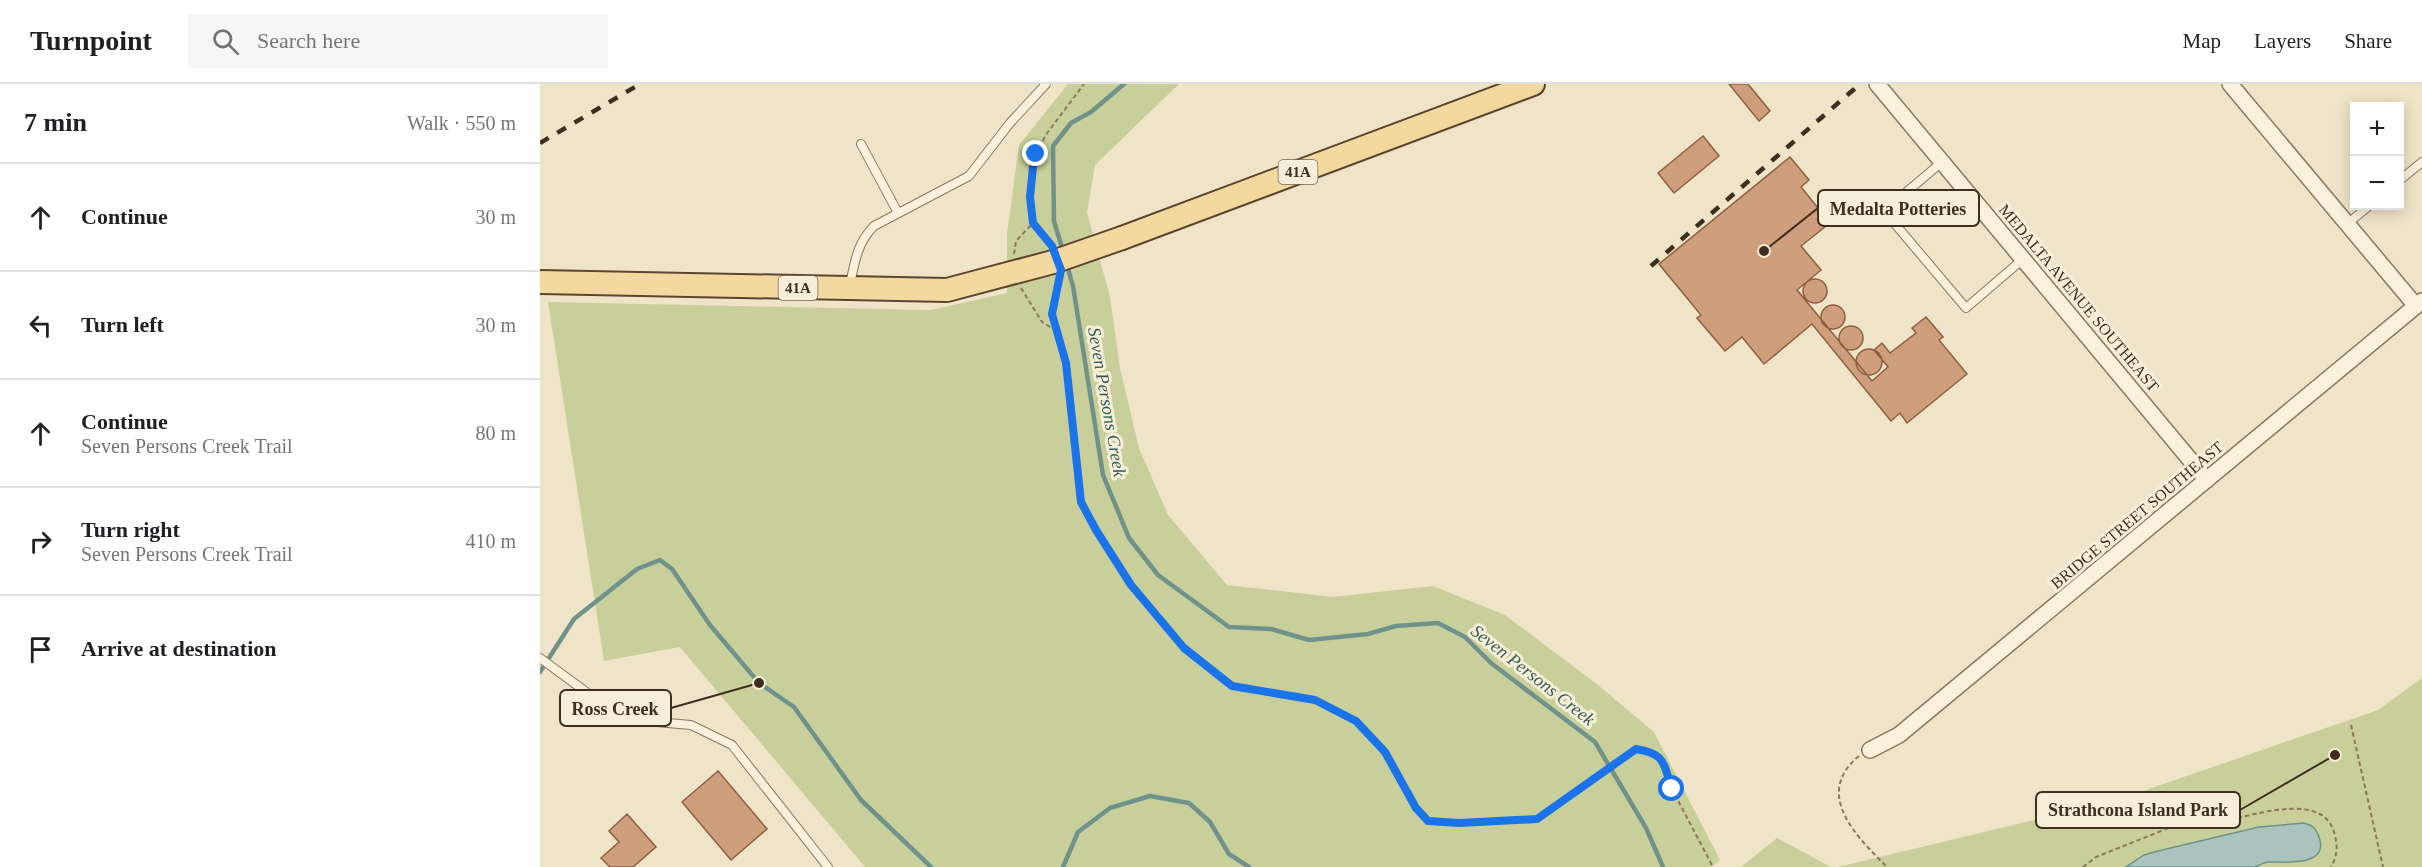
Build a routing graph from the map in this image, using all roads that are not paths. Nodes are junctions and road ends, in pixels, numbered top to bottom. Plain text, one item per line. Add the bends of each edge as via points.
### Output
1 (1046, 84) edge
2 (1533, 84) edge
3 (1877, 84) edge
4 (2230, 84) edge
5 (861, 144) dead end
6 (1942, 162) junction
7 (2422, 162) edge
8 (2404, 177) edge
9 (2364, 210) edge
10 (898, 213) junction
11 (2347, 224) junction
12 (2023, 260) junction
13 (540, 282) edge
14 (849, 289) junction
15 (2419, 304) edge
16 (2207, 480) junction
17 (540, 658) edge
18 (1870, 750) road end
19 (828, 867) edge

1 - 10 lane via 969,176
2 - 14 main road, 41A, bridge via 1122,238 1055,259 947,290
3 - 6 street, MEDALTA AVENUE SOUTHEAST
4 - 11 street
5 - 10 lane
6 - 12 street, MEDALTA AVENUE SOUTHEAST
6 - 12 lane via 1884,211 1966,308
7 - 8 lane
9 - 11 lane
10 - 14 lane via 873,226 863,237
11 - 15 street
12 - 16 street, MEDALTA AVENUE SOUTHEAST
13 - 14 main road, 41A
15 - 16 street, BRIDGE STREET SOUTHEAST
16 - 18 street, BRIDGE STREET SOUTHEAST via 1899,735
17 - 19 lane via 608,708 656,722 691,725 732,745

